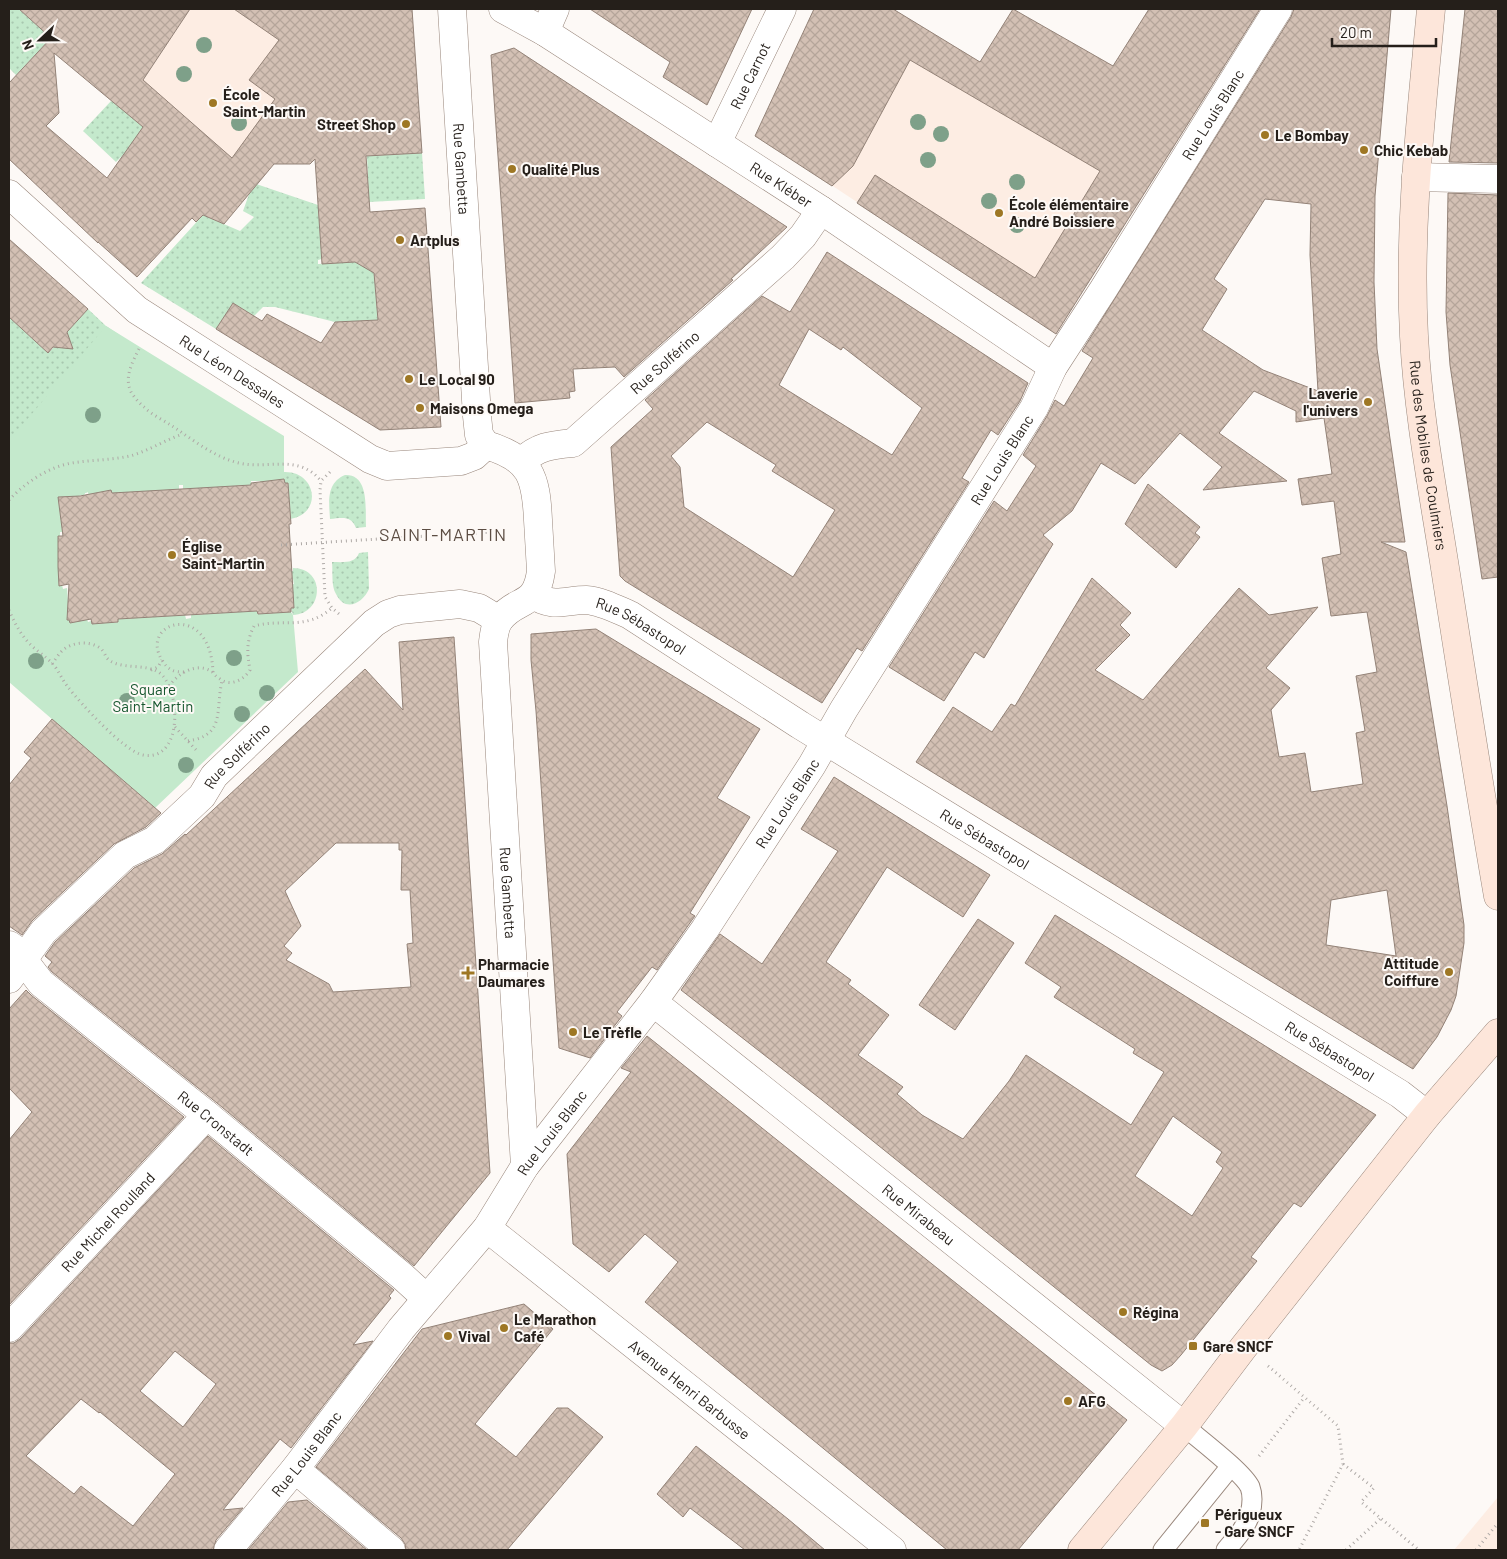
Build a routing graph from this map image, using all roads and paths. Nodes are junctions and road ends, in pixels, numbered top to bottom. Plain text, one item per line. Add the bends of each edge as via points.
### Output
1 (452, 9) edge
2 (503, 9) edge
3 (782, 9) edge
4 (1278, 9) edge
5 (1430, 9) edge
6 (550, 21) edge
7 (717, 143) junction
8 (1416, 177) junction
9 (1498, 179) edge
10 (9, 194) edge
11 (821, 210) junction
12 (140, 348) dead end
13 (1053, 366) junction
14 (184, 433) junction
15 (486, 446) junction
16 (521, 462) junction
17 (334, 470) dead end
18 (322, 481) junction
19 (9, 500) edge
20 (492, 532) dead end
21 (322, 542) junction
22 (281, 545) dead end
23 (534, 595) junction
24 (332, 608) junction
25 (9, 610) edge
26 (345, 615) dead end
27 (498, 620) junction
28 (162, 660) junction
29 (52, 664) junction
30 (150, 670) junction
31 (184, 672) junction
32 (213, 673) junction
33 (222, 680) junction
34 (169, 686) junction
35 (174, 727) junction
36 (826, 740) junction
37 (188, 741) junction
38 (199, 754) dead end
39 (1498, 896) edge
40 (13, 961) edge
41 (653, 1002) junction
42 (1498, 1033) edge
43 (207, 1115) junction
44 (1426, 1115) junction
45 (526, 1166) junction
46 (487, 1228) junction
47 (426, 1298) junction
48 (9, 1328) edge
49 (1267, 1366) dead end
50 (1304, 1398) junction
51 (1184, 1426) junction
52 (1343, 1464) junction
53 (295, 1469) junction
54 (1237, 1471) junction
55 (1380, 1519) junction
56 (1498, 1524) edge
57 (228, 1550) edge
58 (391, 1550) edge
59 (892, 1550) edge
60 (1082, 1550) edge
61 (1163, 1550) edge
62 (1226, 1550) edge
63 (1299, 1550) edge
64 (1346, 1550) edge
65 (1419, 1550) edge
66 (1476, 1550) edge

1 - 15 street, Rue Gambetta via 477,416 479,435
2 - 6 street, Rue Kléber
3 - 7 street, Rue Carnot
4 - 13 street, Rue Louis Blanc
5 - 8 street, Rue des Mobiles de Coulmiers
6 - 7 street, Rue Kléber
7 - 11 street, Rue Kléber
8 - 9 street
8 - 39 street, Rue des Mobiles de Coulmiers via 1412,255 1422,424
10 - 15 street, Rue Léon Dessales via 137,310 370,459 387,466 461,461
11 - 13 street, Rue Kléber
11 - 16 street, Rue Solférino via 783,257 573,443 544,447
12 - 14 path via 130,366 128,379 132,393 144,408
13 - 36 street, Rue Louis Blanc via 1034,408
14 - 18 path via 219,456 257,465 294,464 307,468
14 - 19 path via 129,456 69,463 50,470 26,484
15 - 16 street via 503,450
16 - 23 street via 532,476 537,491 541,571
17 - 18 path
18 - 21 path
20 - 21 path
21 - 22 path
21 - 24 path via 325,597
23 - 27 street
23 - 36 street, Rue Sébastopol via 553,604 587,600 630,615
24 - 26 path
24 - 33 path via 309,622 254,626 248,638 250,670 246,677 233,682
25 - 29 path via 29,643
27 - 40 street, Rue Solférino via 479,608 460,604 400,610 374,623 214,776 202,796 155,840 125,855
27 - 45 street, Rue Gambetta via 493,642
28 - 30 path via 158,667
28 - 31 path via 173,672
28 - 32 path via 157,641 161,633 175,624 186,624 198,631 208,646
29 - 30 path via 62,650 74,644 87,643 100,648 110,661
29 - 35 path via 82,706 128,747 142,755 153,755 163,750 170,742
30 - 34 path via 161,674
31 - 32 path via 198,668
31 - 34 path
32 - 33 path
33 - 37 path via 217,724 210,733
34 - 35 path via 176,710
35 - 37 path
36 - 41 street, Rue Louis Blanc via 705,929
36 - 44 street, Rue Sébastopol via 1391,1089
37 - 38 path
40 - 43 street, Rue Cronstadt
41 - 45 street, Rue Louis Blanc
41 - 51 street, Rue Mirabeau
42 - 44 street
43 - 47 street, Rue Cronstadt
43 - 48 street, Rue Michel Roulland
44 - 51 street
45 - 46 street, Rue Louis Blanc
46 - 47 street, Rue Louis Blanc
46 - 59 street, Avenue Henri Barbusse
47 - 53 street, Rue Louis Blanc
49 - 50 path
50 - 52 path via 1338,1426
50 - 54 path
51 - 54 lane
51 - 60 street
52 - 55 path via 1374,1488 1361,1502
52 - 63 path
53 - 57 street, Rue Louis Blanc
53 - 58 street
54 - 61 lane
54 - 62 lane via 1250,1488 1250,1515
55 - 64 path
55 - 65 path
56 - 66 path

